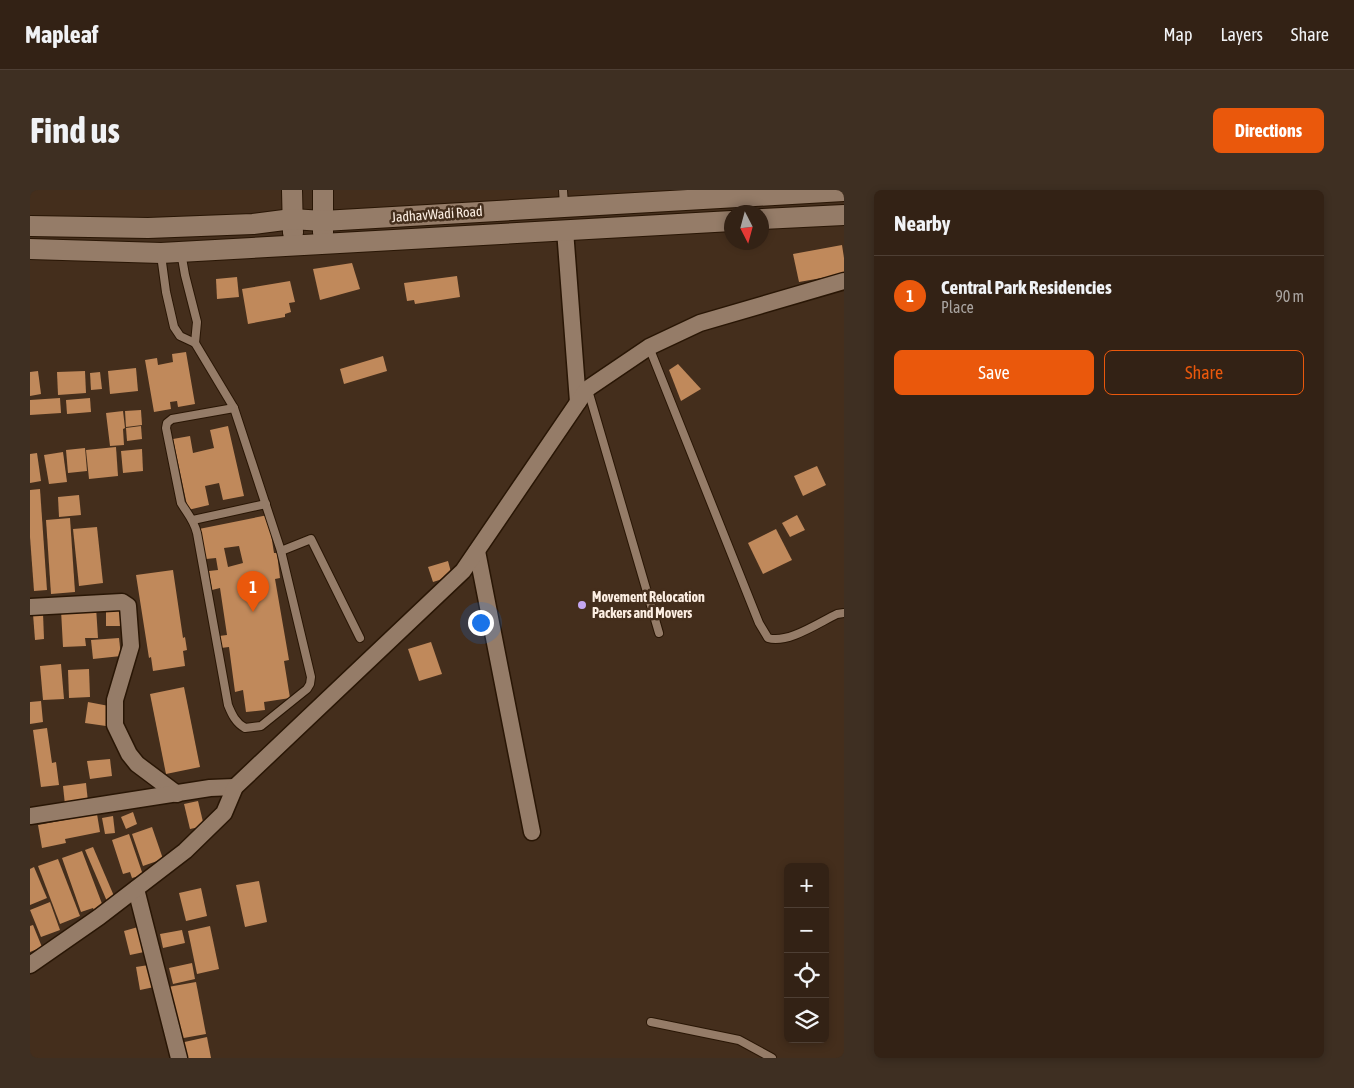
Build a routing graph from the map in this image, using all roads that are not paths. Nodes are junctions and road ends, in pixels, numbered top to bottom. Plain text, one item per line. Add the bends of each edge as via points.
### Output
1 (292, 190) edge
2 (323, 190) edge
3 (844, 192) edge
4 (666, 196) edge
5 (563, 198) edge
6 (844, 215) edge
7 (292, 219) junction
8 (769, 219) edge
9 (323, 221) junction
10 (724, 221) edge
11 (30, 226) edge
12 (565, 230) junction
13 (324, 243) junction
14 (293, 245) junction
15 (30, 249) edge
16 (181, 251) junction
17 (161, 253) junction
18 (844, 281) edge
19 (195, 343) junction
20 (649, 347) junction
21 (587, 389) junction
22 (578, 402) junction
23 (234, 408) junction
24 (266, 504) junction
25 (193, 520) junction
26 (281, 551) junction
27 (477, 551) junction
28 (30, 607) edge
29 (844, 613) edge
30 (659, 633) dead end
31 (360, 638) dead end
32 (236, 787) junction
33 (177, 794) junction
34 (30, 816) edge
35 (532, 832) dead end
36 (136, 889) junction
37 (30, 965) edge
38 (651, 1022) dead end
39 (179, 1058) edge
40 (772, 1058) edge

1 - 7 street
2 - 9 street
3 - 4 street, JadhavWadi Road
4 - 5 street, JadhavWadi Road
5 - 9 street, JadhavWadi Road
6 - 8 street
7 - 9 street, JadhavWadi Road
7 - 11 street, JadhavWadi Road via 253,224 148,228
7 - 14 street
9 - 13 street
10 - 12 street, JadhavWadi Road
12 - 13 street, JadhavWadi Road
12 - 22 street
13 - 14 street, JadhavWadi Road
14 - 16 street, JadhavWadi Road
15 - 17 street, JadhavWadi Road
16 - 17 street, JadhavWadi Road
16 - 19 lane via 197,322
17 - 19 lane via 174,327 180,336
18 - 20 street via 700,323
19 - 23 lane
20 - 21 street
20 - 29 lane via 759,623 768,638 787,638
21 - 22 street
21 - 30 lane
22 - 27 street
23 - 24 lane
23 - 25 lane via 172,419 167,423 181,503
24 - 25 lane
24 - 26 lane
25 - 26 lane via 228,705 245,728 261,726 310,684
26 - 31 lane via 311,539
27 - 32 street via 463,571
27 - 35 street
28 - 33 street via 122,602 128,606 131,646 115,700 115,725 129,754
32 - 33 street
32 - 36 street via 224,813 185,852
33 - 34 street
36 - 37 street
36 - 39 street
38 - 40 lane via 739,1040

